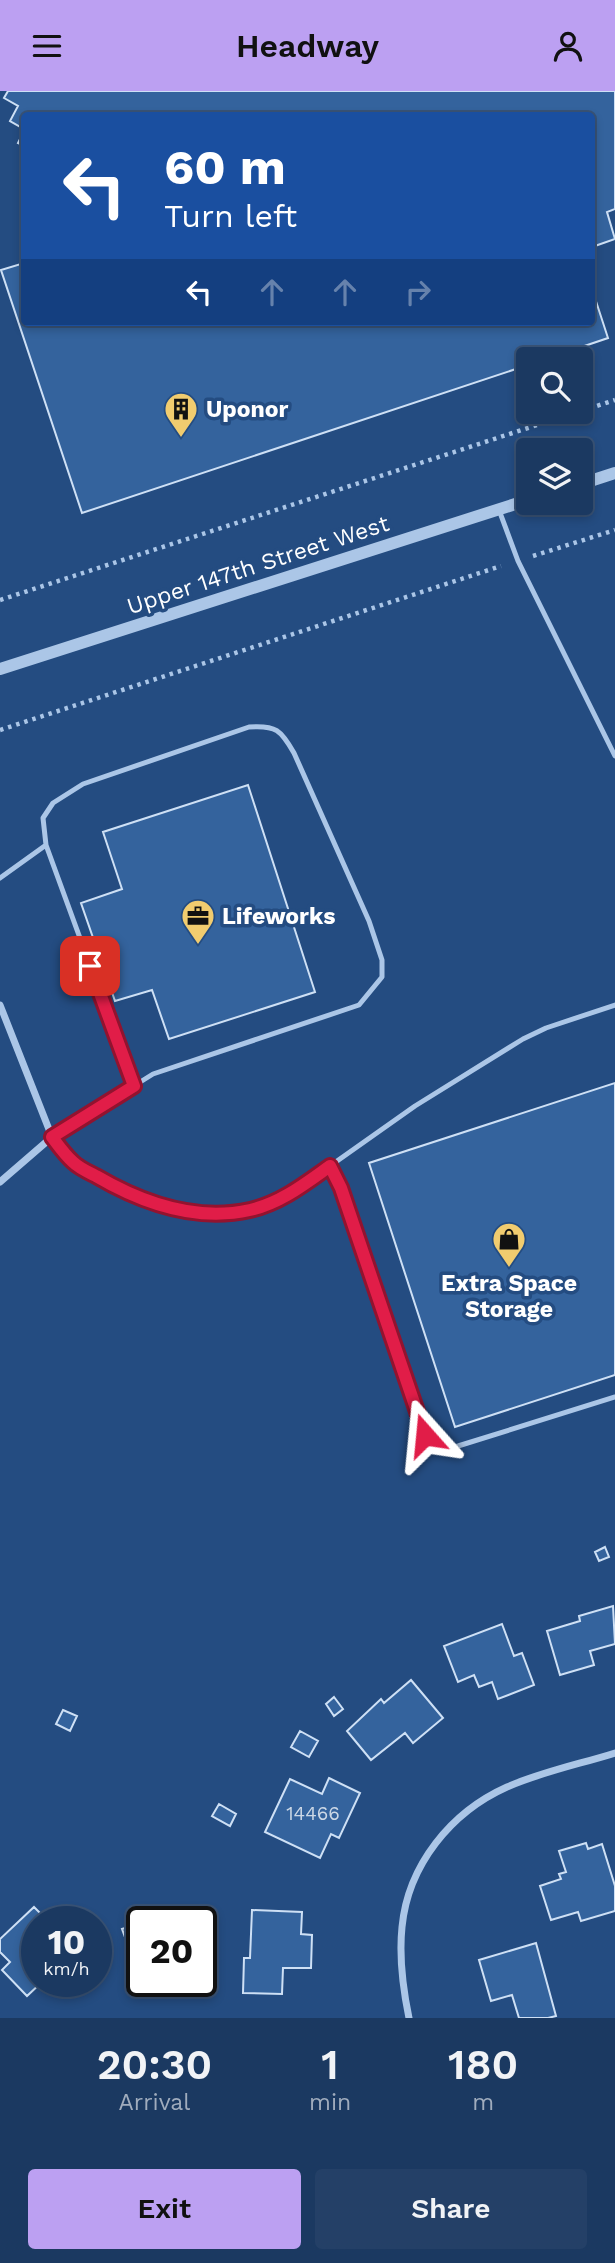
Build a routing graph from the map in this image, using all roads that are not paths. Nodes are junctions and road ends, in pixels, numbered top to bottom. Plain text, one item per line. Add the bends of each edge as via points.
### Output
1 (615, 473) edge
2 (593, 480) edge
3 (516, 504) edge
4 (499, 510) junction
5 (0, 669) edge
6 (615, 756) edge
7 (46, 845) junction
8 (0, 878) edge
9 (0, 1005) edge
10 (615, 1005) edge
11 (134, 1086) junction
12 (52, 1137) junction
13 (330, 1166) junction
14 (0, 1182) edge
15 (615, 1397) edge
16 (615, 1753) edge
17 (409, 2018) edge

1 - 2 street
3 - 4 street, Upper 147th Street West
4 - 5 street, Upper 147th Street West
4 - 6 lane via 518,561
7 - 8 lane
7 - 11 lane
7 - 11 lane via 43,818 53,803 83,784 249,726 269,726 287,740 294,753 369,921 382,960 382,977 359,1005 153,1074
9 - 12 street
10 - 13 lane via 523,1039
11 - 12 lane
12 - 13 lane via 73,1162 118,1189 176,1210 209,1215 267,1204 296,1191
12 - 14 street
13 - 15 lane via 430,1441 437,1446 458,1446
16 - 17 street via 509,1787 458,1818 434,1845 417,1875 401,1927

